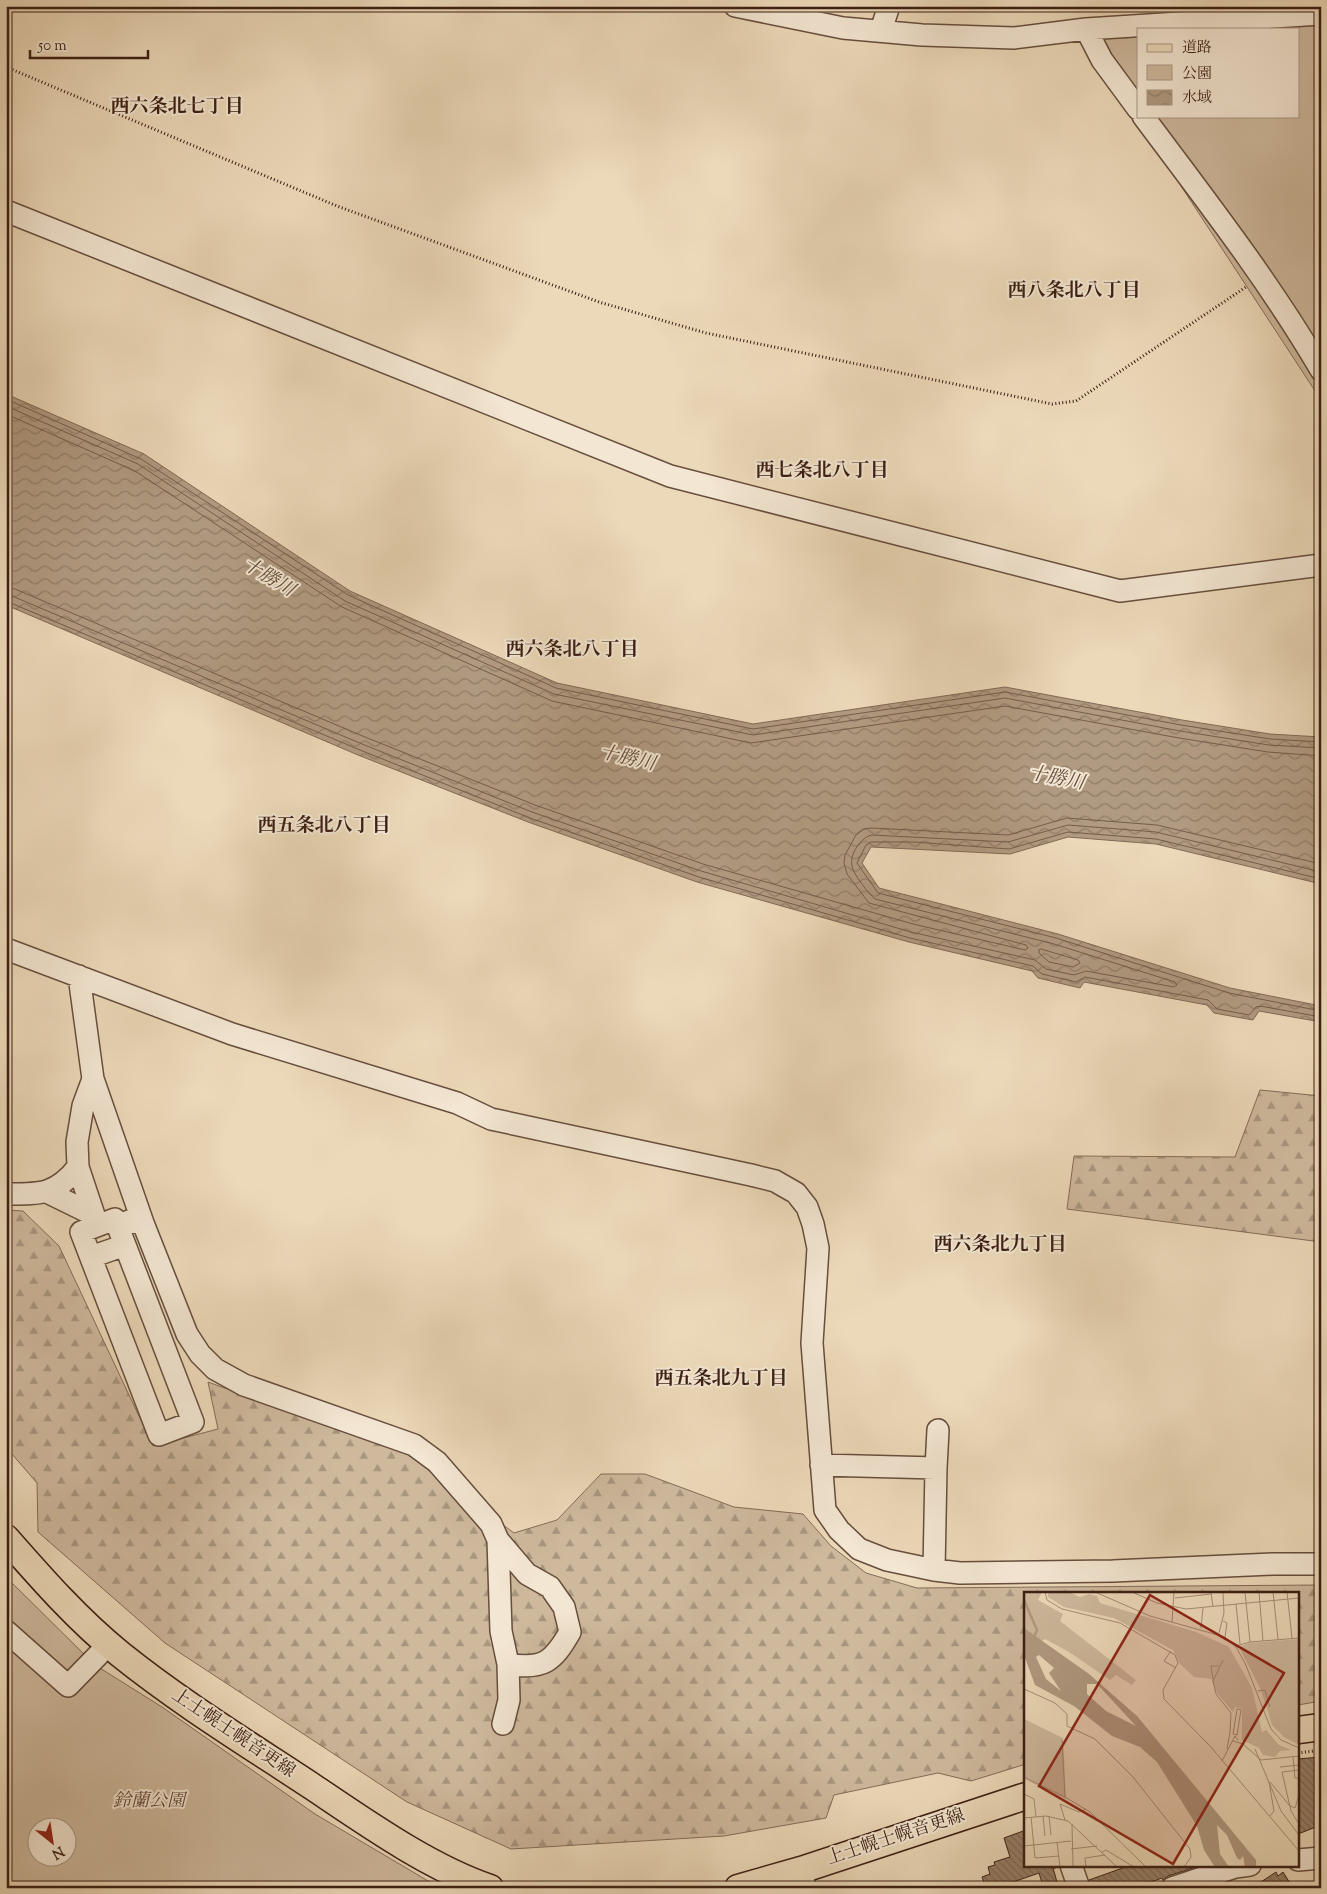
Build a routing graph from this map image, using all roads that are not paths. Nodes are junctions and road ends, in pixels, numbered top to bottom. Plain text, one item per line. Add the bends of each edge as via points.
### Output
1 (735, 6) edge
2 (889, 6) edge
3 (1321, 14) edge
4 (881, 30) junction
5 (1086, 30) junction
6 (1137, 108) edge
7 (1145, 118) edge
8 (6, 211) edge
9 (1321, 370) edge
10 (1321, 565) edge
11 (6, 949) edge
12 (79, 976) junction
13 (93, 1079) junction
14 (78, 1167) junction
15 (47, 1192) junction
16 (6, 1194) edge
17 (105, 1217) junction
18 (143, 1223) junction
19 (125, 1245) junction
20 (91, 1257) junction
21 (938, 1430) dead end
22 (821, 1466) junction
23 (936, 1468) junction
24 (6, 1538) edge
25 (498, 1540) junction
26 (1321, 1564) edge
27 (934, 1570) junction
28 (6, 1631) edge
29 (109, 1644) junction
30 (508, 1664) junction
31 (502, 1724) dead end
32 (1321, 1727) edge
33 (1300, 1730) edge
34 (1024, 1797) edge
35 (1321, 1858) edge
36 (1300, 1860) edge
37 (1071, 1866) edge
38 (1242, 1866) edge
39 (803, 1879) edge
40 (473, 1885) edge
41 (738, 1888) edge
42 (1079, 1888) edge
43 (1172, 1888) edge

1 - 4 street via 843,28
2 - 4 street
3 - 5 street
4 - 5 street via 922,35 1014,38
5 - 6 street via 1102,60
7 - 9 street via 1261,276
8 - 10 street via 670,476 1120,591
11 - 12 street
12 - 13 street
12 - 22 street via 232,1034 457,1103 492,1119 751,1175 775,1181 796,1194 807,1208 818,1248 812,1343
13 - 14 street via 83,1106 77,1142
13 - 18 street
14 - 15 street via 66,1182
14 - 17 street
15 - 16 street
15 - 17 street
17 - 18 street
17 - 19 street
17 - 20 street via 81,1232
18 - 25 street via 187,1334 200,1354 215,1368 244,1385 414,1445 437,1462 491,1524
19 - 20 street
19 - 20 street via 193,1422 159,1435
21 - 23 street
22 - 23 street
22 - 27 street via 825,1510 839,1530 859,1549 888,1560
23 - 27 street
24 - 29 main road, 上士幌士幌音更線 via 57,1595
25 - 30 street via 501,1631
25 - 30 street via 527,1574 550,1587 564,1607 570,1632 558,1652 542,1665 524,1667
26 - 27 street via 1113,1571 960,1573
28 - 29 street via 68,1686
29 - 40 main road, 上士幌士幌音更線 via 172,1694 332,1800
30 - 31 street via 509,1700
32 - 33 main road
34 - 39 main road, 上士幌士幌音更線
35 - 36 street
37 - 42 street
38 - 43 street
39 - 41 main road, 上士幌士幌音更線

